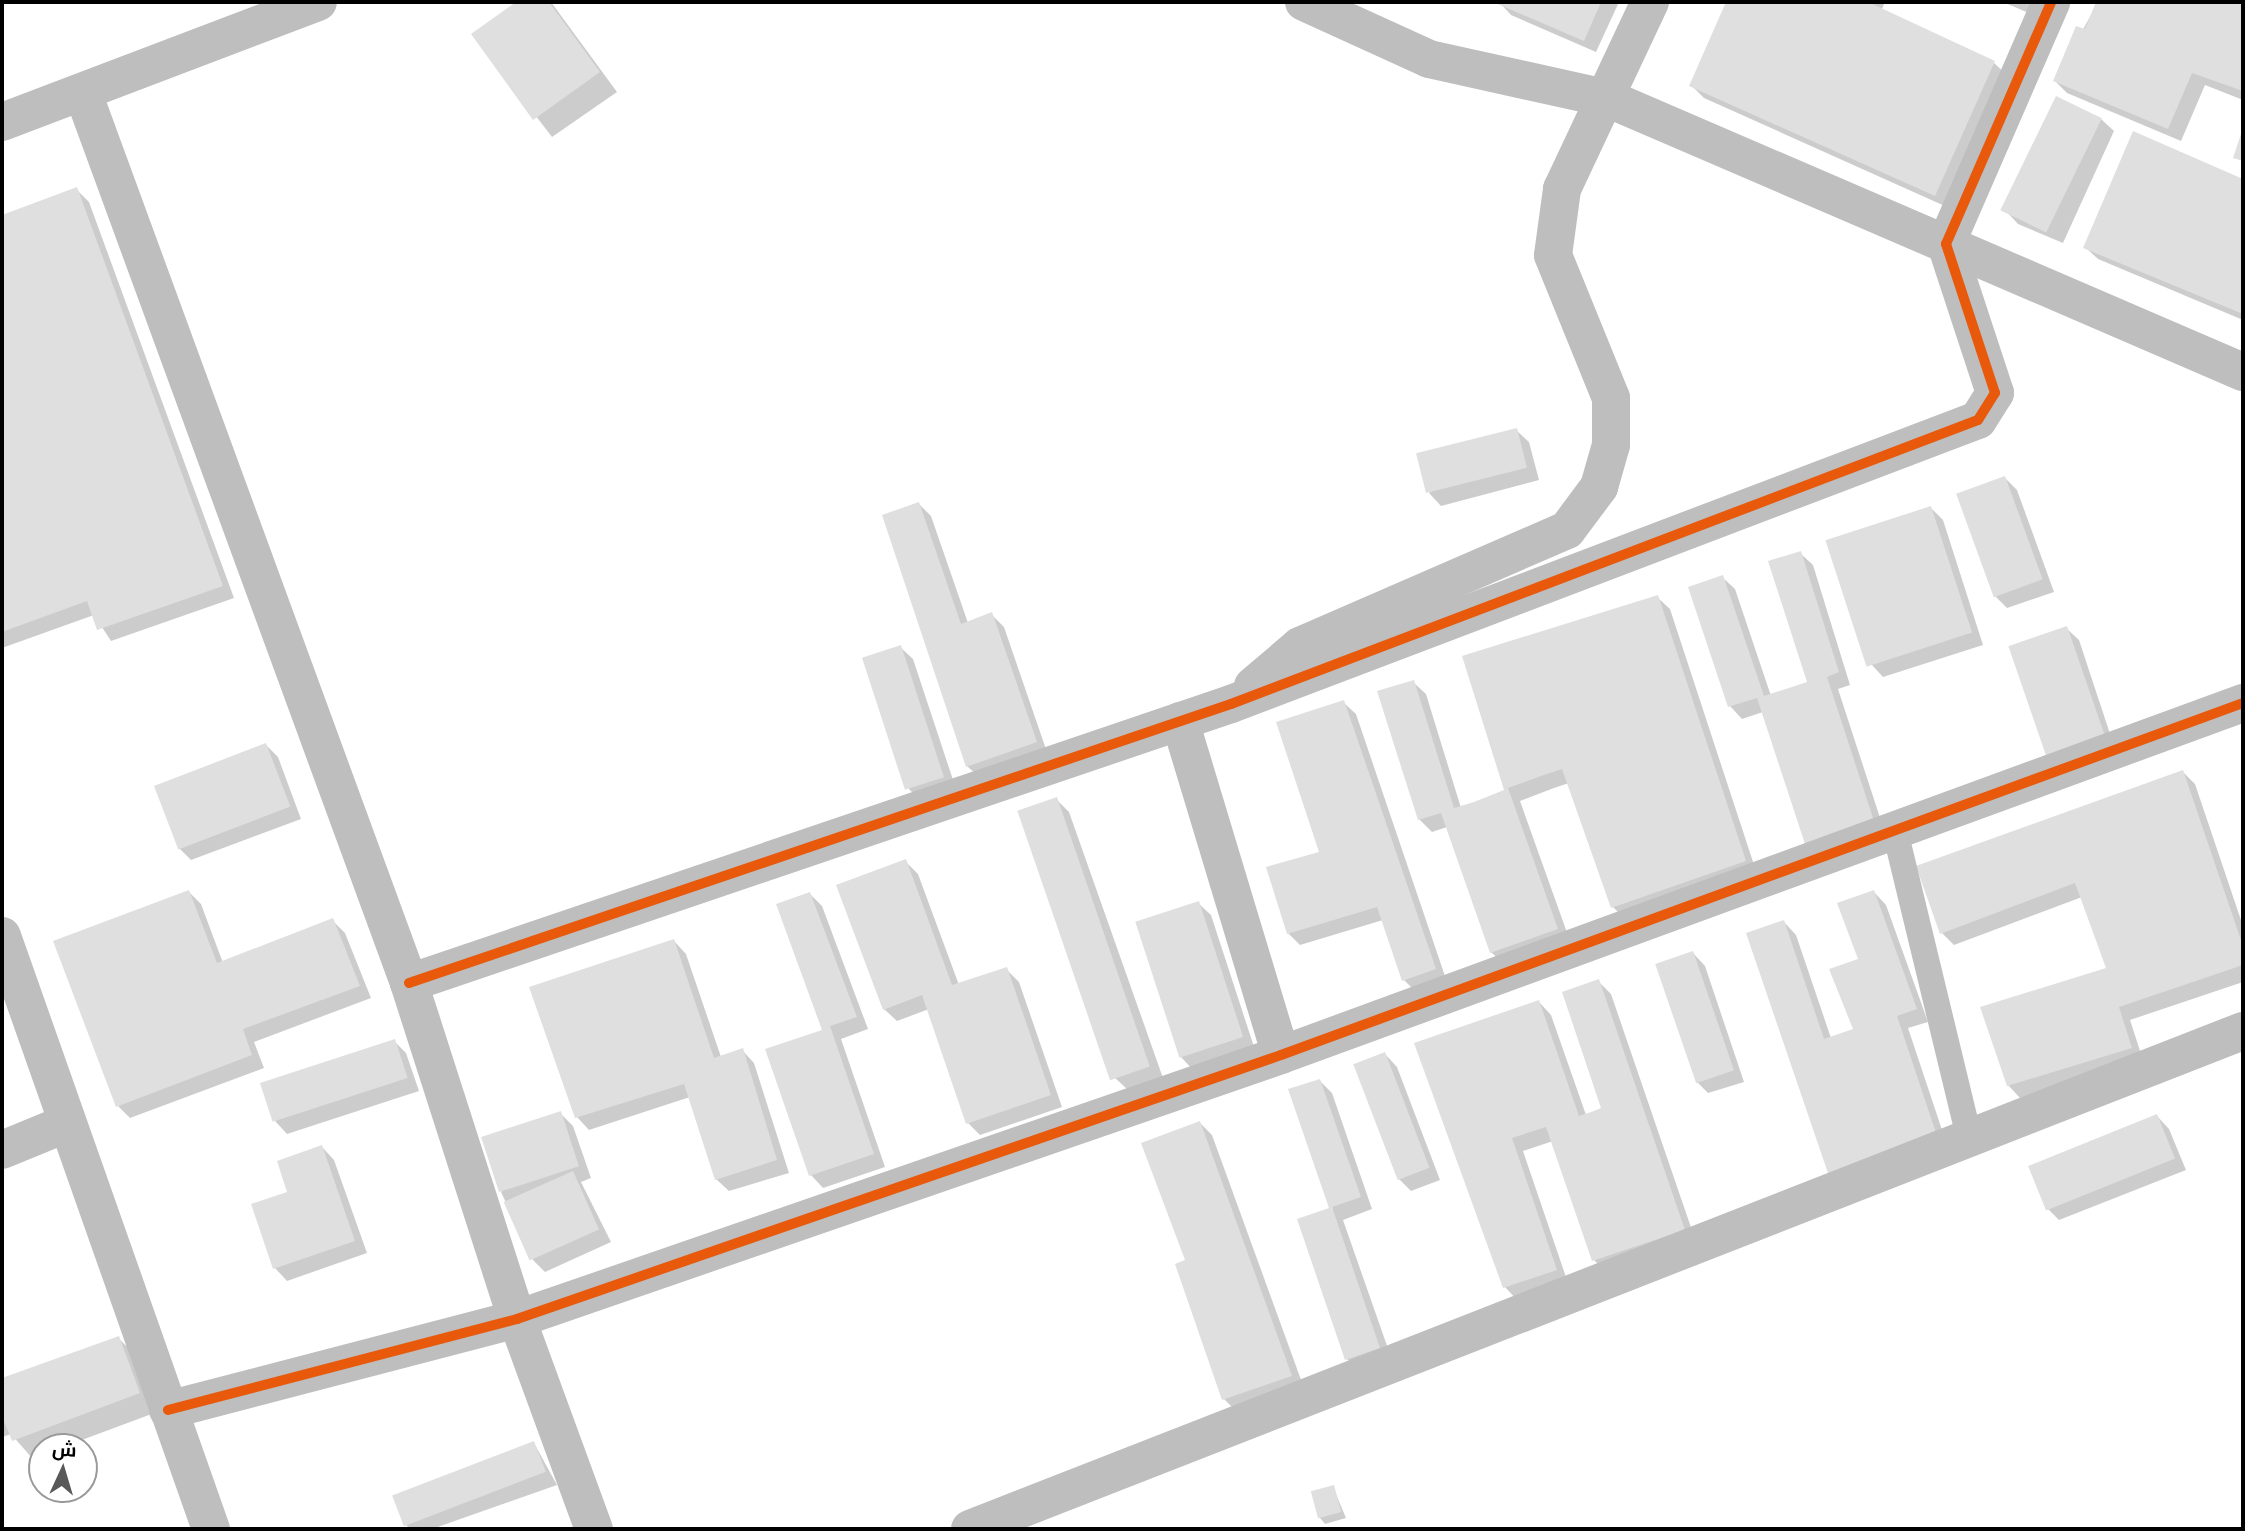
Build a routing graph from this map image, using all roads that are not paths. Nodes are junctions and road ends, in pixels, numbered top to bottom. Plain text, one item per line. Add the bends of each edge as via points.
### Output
1 (317, 2) edge
2 (1304, 2) edge
3 (1650, 2) edge
4 (2051, 2) edge
5 (83, 93) junction
6 (1609, 99) junction
7 (2, 122) edge
8 (1946, 244) junction
9 (2243, 372) edge
10 (2243, 703) edge
11 (1231, 704) junction
12 (1180, 722) junction
13 (1895, 831) junction
14 (2, 936) edge
15 (409, 983) junction
16 (2243, 1031) edge
17 (1281, 1055) junction
18 (65, 1124) junction
19 (1970, 1142) junction
20 (2, 1150) edge
21 (517, 1319) junction
22 (168, 1410) junction
23 (211, 1529) edge
24 (594, 1529) edge
25 (970, 1529) edge

1 - 5 street
2 - 6 street via 1429,59
3 - 6 street
4 - 8 street
5 - 7 street
5 - 15 street
6 - 8 street
6 - 11 street via 1562,189 1553,255 1611,398 1611,445 1599,487 1567,530 1300,646
8 - 9 street
8 - 11 street via 1995,393 1978,420
10 - 13 street
11 - 12 street
12 - 15 street
12 - 17 street
13 - 17 street
13 - 19 lane
14 - 18 street
15 - 21 street
16 - 19 street
17 - 21 street
18 - 20 street
18 - 22 street
19 - 25 street
21 - 22 street
21 - 24 street
22 - 23 street

